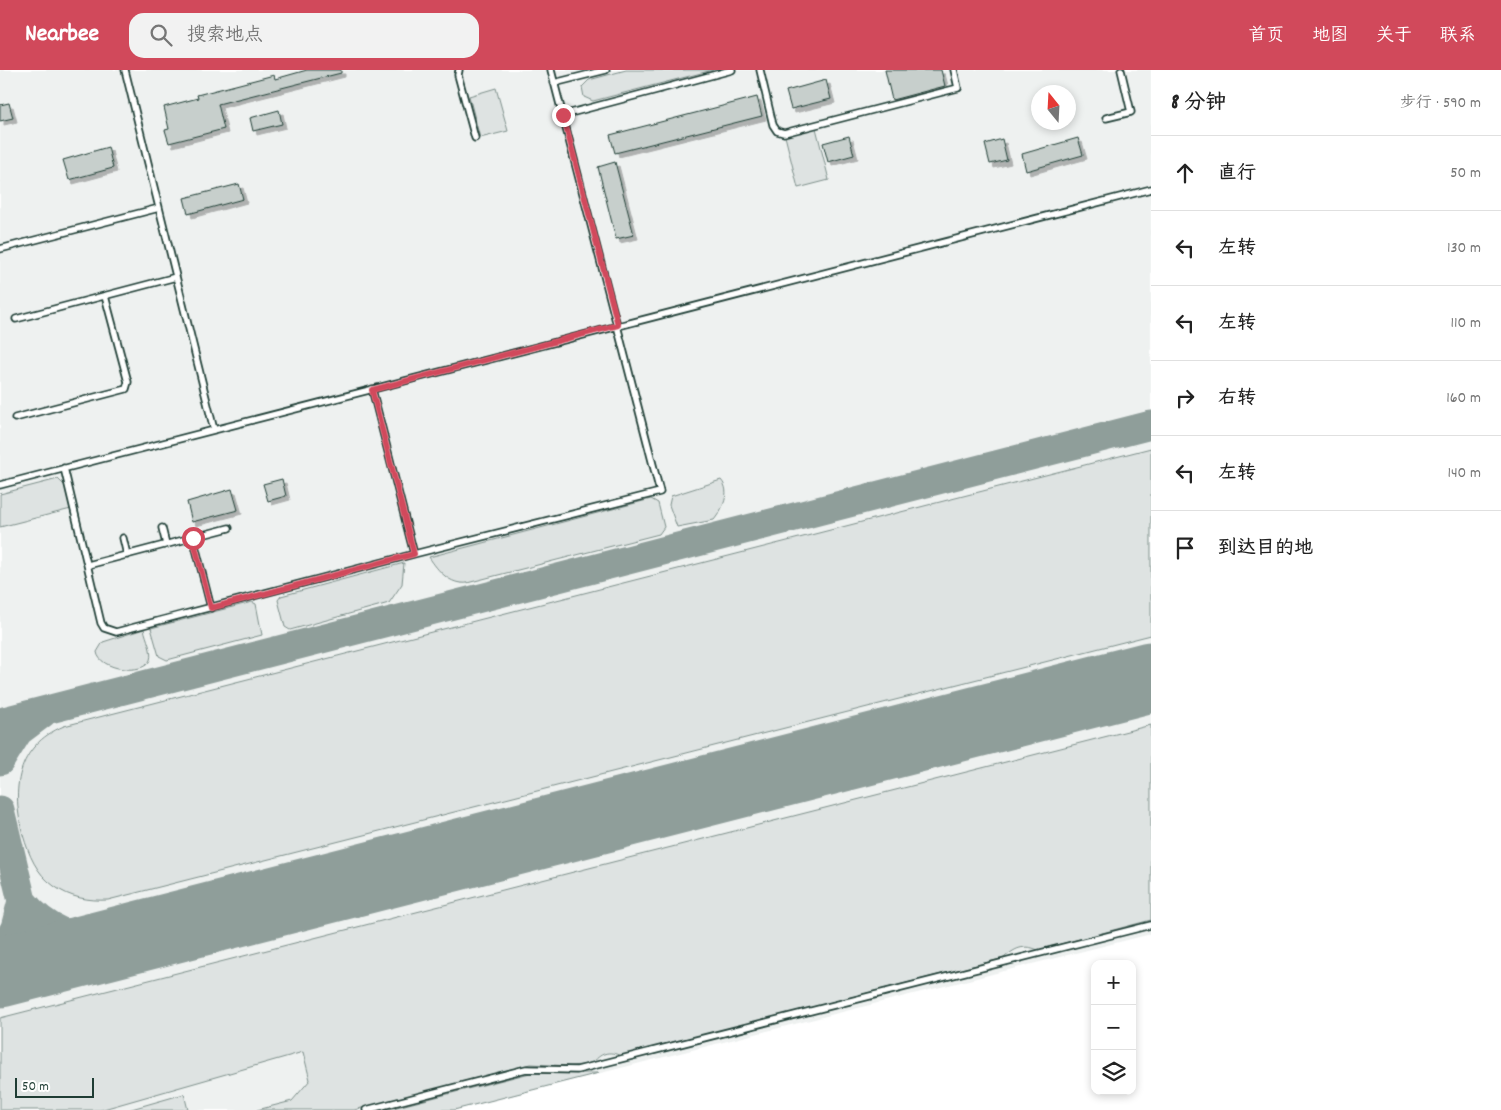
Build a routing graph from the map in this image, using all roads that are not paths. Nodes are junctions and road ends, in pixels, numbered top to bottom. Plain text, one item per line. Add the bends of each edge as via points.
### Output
1 (125, 70) edge
2 (459, 70) edge
3 (551, 70) edge
4 (606, 70) edge
5 (732, 70) edge
6 (760, 70) edge
7 (954, 70) edge
8 (1121, 70) edge
9 (554, 83) junction
10 (563, 115) junction
11 (1106, 118) dead end
12 (475, 138) dead end
13 (1151, 189) edge
14 (159, 208) junction
15 (0, 249) edge
16 (176, 277) junction
17 (105, 296) junction
18 (16, 318) dead end
19 (618, 325) junction
20 (372, 390) junction
21 (15, 418) dead end
22 (214, 430) junction
23 (64, 468) junction
24 (0, 485) edge
25 (162, 528) dead end
26 (229, 528) dead end
27 (123, 538) dead end
28 (193, 538) junction
29 (166, 544) junction
30 (414, 554) junction
31 (127, 555) junction
32 (88, 565) junction
33 (211, 608) junction
34 (1151, 925) edge
35 (366, 1110) edge

1 - 14 lane
2 - 12 lane
3 - 9 lane
4 - 9 lane
5 - 10 lane
6 - 7 lane via 773,125 784,133 958,88
8 - 11 lane via 1131,112
9 - 10 lane
10 - 19 lane
13 - 19 lane
14 - 15 lane
14 - 16 lane
16 - 17 lane
16 - 22 lane
17 - 18 lane
17 - 21 lane via 128,382 126,389
19 - 20 lane
19 - 30 lane via 660,492
20 - 22 lane
20 - 30 lane
22 - 23 lane
23 - 24 lane
23 - 32 lane
25 - 29 lane
26 - 28 lane
27 - 31 lane
28 - 29 lane
28 - 33 lane
29 - 31 lane
30 - 33 lane
31 - 32 lane
32 - 33 lane via 102,622 110,631
34 - 35 lane via 577,1070 526,1069

